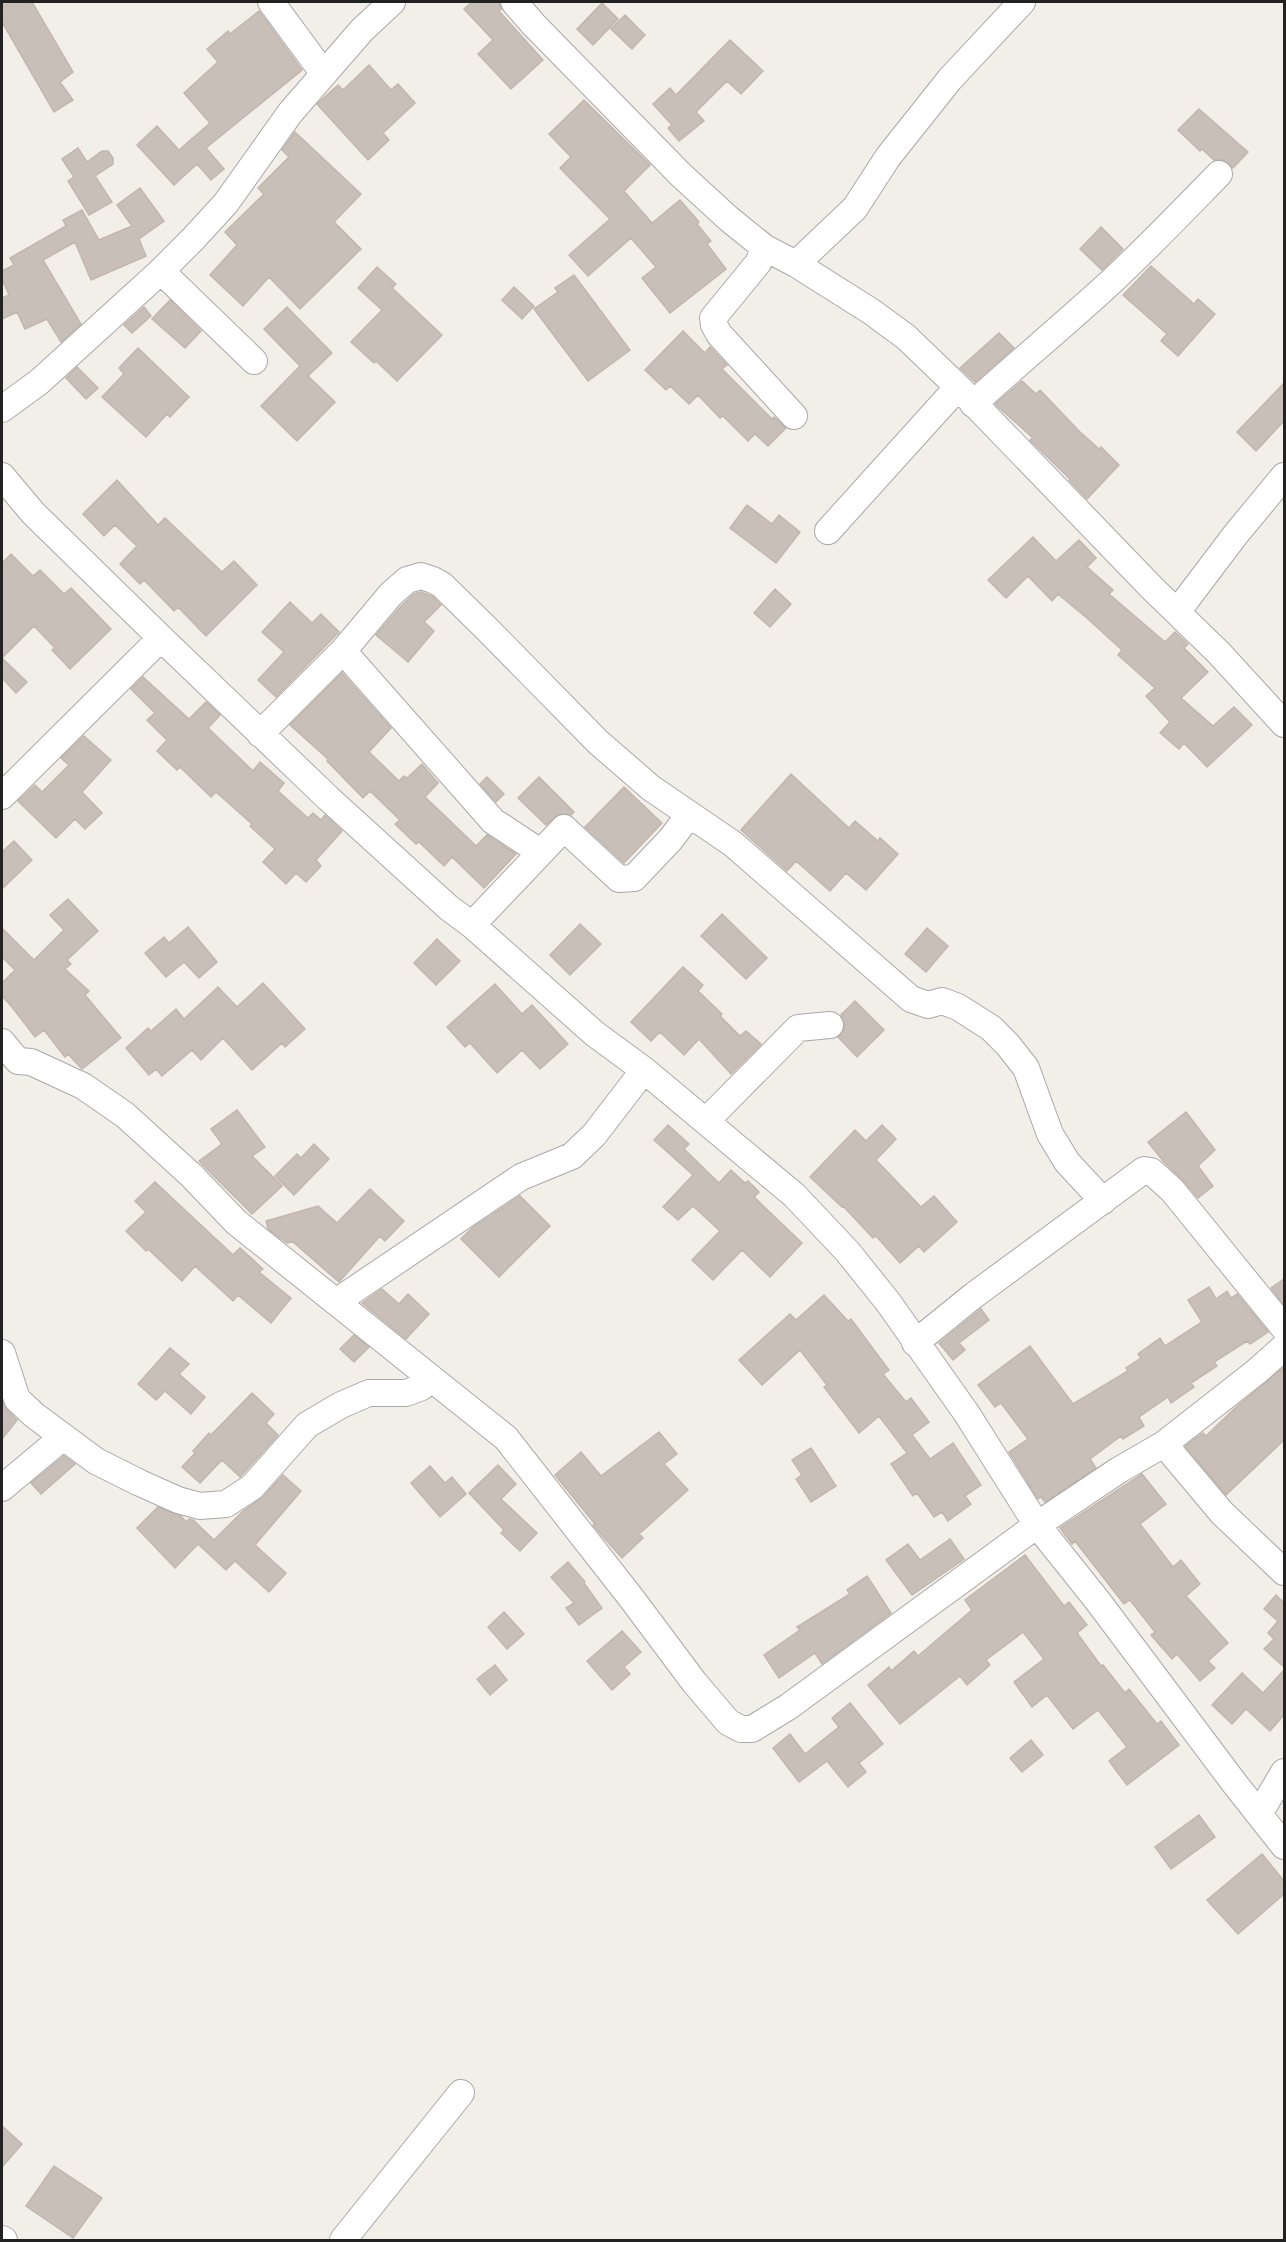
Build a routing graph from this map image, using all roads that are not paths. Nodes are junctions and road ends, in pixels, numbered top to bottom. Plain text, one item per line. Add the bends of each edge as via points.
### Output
1 (272, 2) edge
2 (392, 2) edge
3 (514, 2) edge
4 (1022, 2) edge
5 (324, 74) junction
6 (1219, 174) dead end
7 (765, 248) junction
8 (796, 264) junction
9 (161, 271) junction
10 (254, 361) dead end
11 (965, 395) junction
12 (2, 409) edge
13 (794, 416) dead end
14 (2, 476) edge
15 (1284, 476) edge
16 (828, 531) dead end
17 (1177, 612) junction
18 (161, 638) junction
19 (343, 651) junction
20 (1284, 724) edge
21 (260, 734) junction
22 (2, 795) edge
23 (689, 815) junction
24 (540, 852) junction
25 (472, 926) junction
26 (830, 1025) dead end
27 (7, 1060) edge
28 (644, 1070) junction
29 (706, 1121) junction
30 (1103, 1201) junction
31 (336, 1302) junction
32 (1284, 1328) edge
33 (915, 1343) junction
34 (1284, 1347) edge
35 (2, 1353) edge
36 (430, 1377) junction
37 (63, 1437) junction
38 (1164, 1444) junction
39 (2, 1488) edge
40 (1037, 1525) junction
41 (1284, 1572) edge
42 (1284, 1772) edge
43 (1259, 1814) junction
44 (1284, 1846) edge
45 (461, 2093) dead end
46 (343, 2241) edge

1 - 5 street
2 - 5 street
3 - 7 street via 681,175
4 - 8 street via 950,80 888,157 855,208
5 - 9 street via 290,113 226,203
6 - 11 street via 1101,291
7 - 8 street
7 - 13 street via 758,263 719,310 714,325
8 - 11 street via 906,337
9 - 10 street
9 - 12 street via 39,382
11 - 16 street
11 - 17 street
14 - 18 street via 33,513
15 - 17 street
17 - 20 street
18 - 21 street
18 - 22 street
19 - 21 street
19 - 23 street via 407,580 421,576 433,580 598,742
19 - 24 street via 493,821
21 - 25 street
23 - 24 street via 634,878 618,879 564,828
23 - 30 street via 734,843 911,999 928,1005 942,1001 958,1006 991,1028 1026,1068 1050,1134 1067,1162
24 - 25 street
25 - 28 street via 595,1034
26 - 29 street via 798,1028
27 - 31 street via 30,1062 82,1086 125,1115 236,1222
28 - 29 street
28 - 31 street via 594,1135 572,1156 521,1177
29 - 33 street via 794,1195 847,1251
30 - 32 street via 1137,1173 1151,1171 1172,1190
30 - 33 street
31 - 36 street
33 - 40 street via 967,1414
34 - 38 street
35 - 37 street via 17,1399
36 - 37 street via 422,1387 406,1393 369,1393 307,1425 252,1487 226,1504 200,1506 178,1500 96,1461
36 - 40 street via 506,1438 694,1682 728,1722 741,1729 752,1729 788,1707
37 - 39 street
38 - 40 street
38 - 41 street via 1222,1513
40 - 43 street
42 - 43 street
43 - 44 street
45 - 46 street

